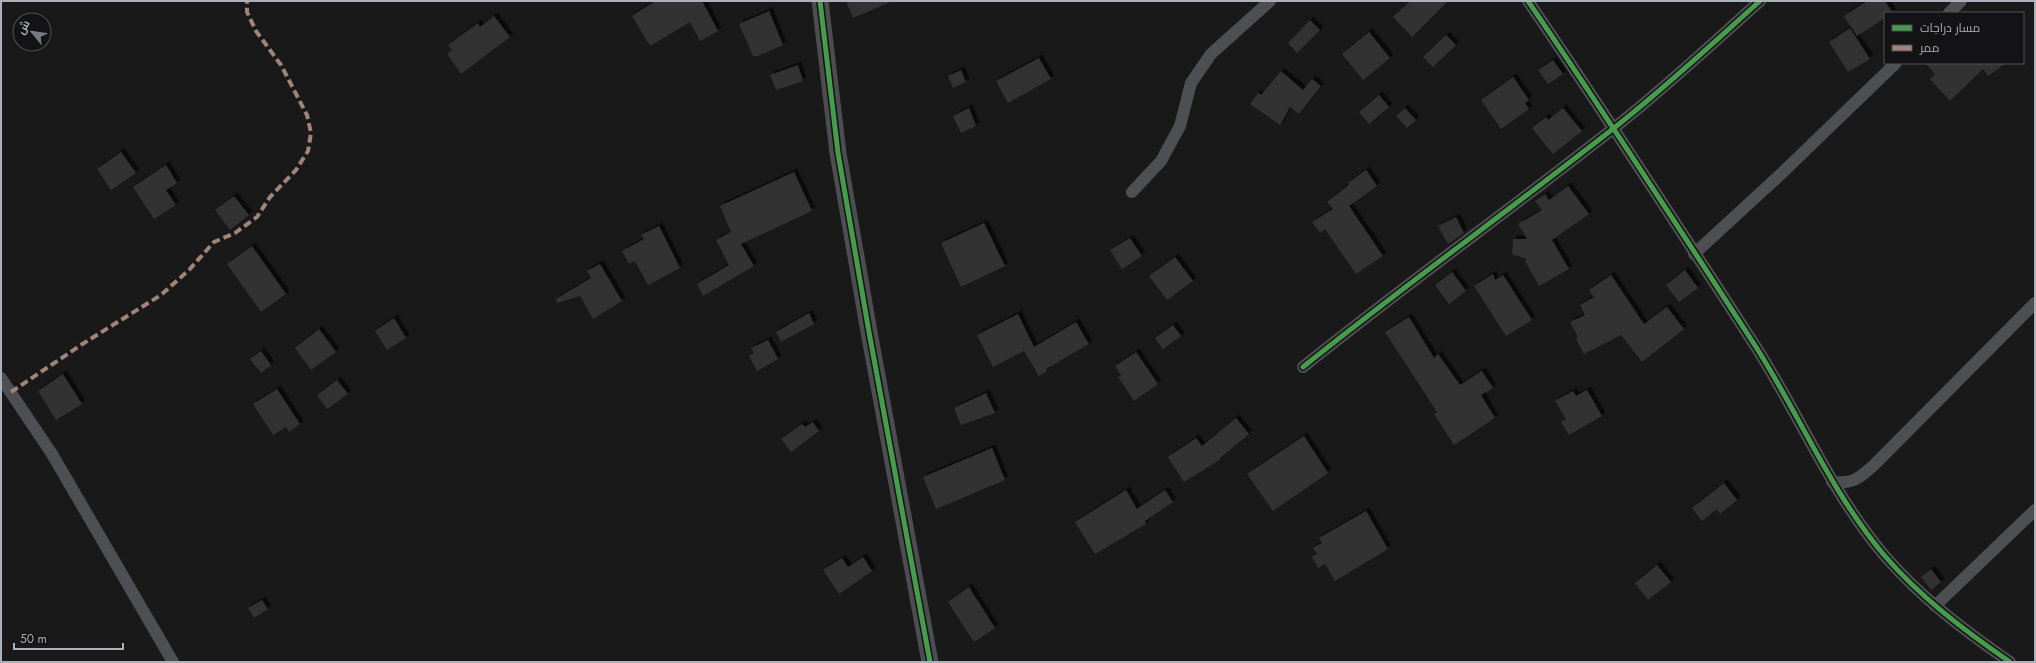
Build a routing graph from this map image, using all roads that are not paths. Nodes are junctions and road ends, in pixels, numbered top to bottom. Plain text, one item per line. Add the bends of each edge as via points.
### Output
1 (820, 1) edge
2 (1270, 1) edge
3 (1528, 1) edge
4 (1760, 1) edge
5 (1961, 1) edge
6 (1950, 12) edge
7 (1895, 64) edge
8 (1614, 127) junction
9 (1132, 192) dead end
10 (1694, 254) junction
11 (2035, 303) edge
12 (1303, 367) dead end
13 (1, 378) edge
14 (1832, 482) junction
15 (2035, 510) edge
16 (1935, 606) junction
17 (174, 662) edge
18 (930, 662) edge
19 (2010, 662) edge

1 - 18 street via 838,153
2 - 9 street via 1211,54 1191,83 1180,126 1161,161
3 - 8 street
4 - 8 street via 1689,65
5 - 6 street
7 - 10 street
8 - 10 street
8 - 12 street
10 - 14 street via 1757,350
11 - 14 street via 1874,465 1852,482
13 - 17 street via 52,454
14 - 16 street via 1883,554
15 - 16 street
16 - 19 street

